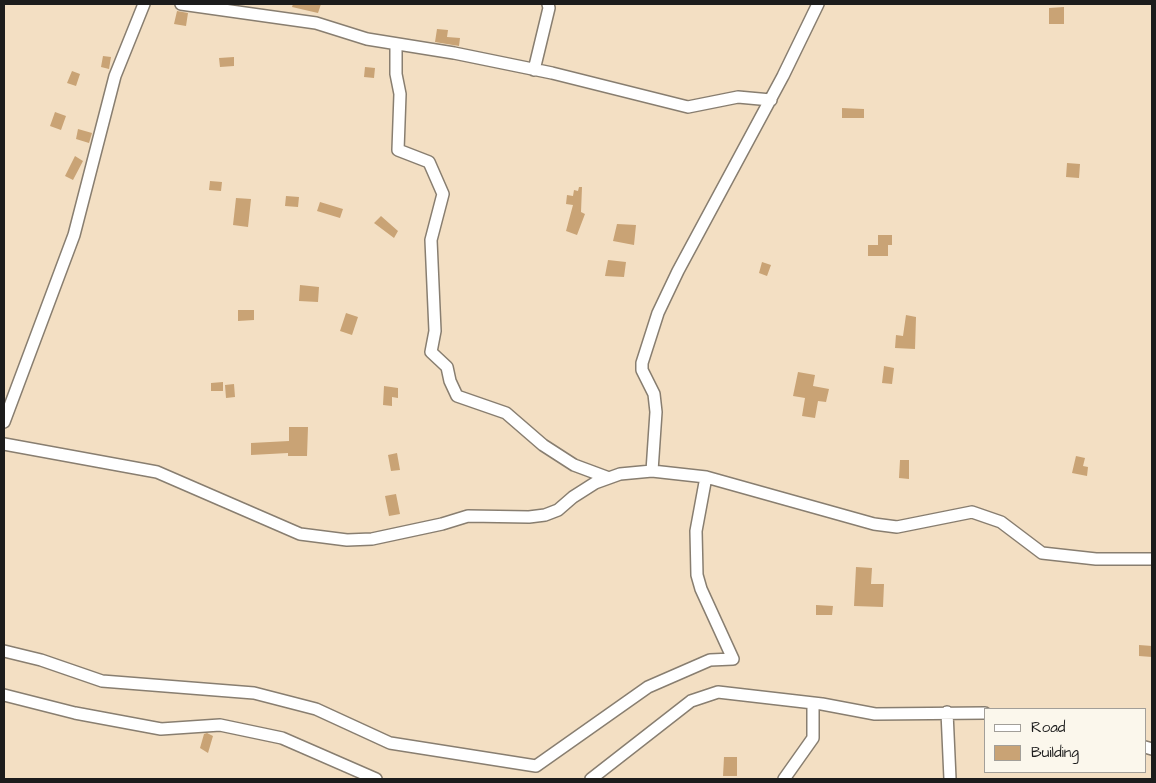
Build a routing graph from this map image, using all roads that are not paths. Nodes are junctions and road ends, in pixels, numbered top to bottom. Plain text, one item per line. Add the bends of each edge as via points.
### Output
1 (144, 4) edge
2 (181, 4) edge
3 (548, 4) edge
4 (818, 4) edge
5 (396, 44) junction
6 (534, 70) junction
7 (771, 100) junction
8 (4, 422) edge
9 (4, 444) edge
10 (652, 471) junction
11 (706, 477) junction
12 (609, 478) junction
13 (1152, 559) edge
14 (4, 651) edge
15 (4, 695) edge
16 (813, 703) junction
17 (947, 712) junction
18 (984, 713) edge
19 (376, 779) edge
20 (591, 779) edge
21 (784, 779) edge
22 (950, 779) edge

1 - 8 street via 115,76 74,236
2 - 5 street via 316,23 367,40
3 - 6 street
4 - 7 street
5 - 6 street
5 - 12 street via 400,94 398,150 429,162 443,194 431,240 435,331 431,352 448,367 457,396 506,413 543,445 574,465
6 - 7 street via 688,107 738,96
7 - 10 street via 678,271 647,346 642,370 654,394 656,412
9 - 12 street via 157,472 300,534 347,540 372,539 468,516 545,516 595,483
10 - 11 street
10 - 12 street
11 - 13 street via 874,524 897,527 972,512 1001,522 1042,553 1096,559
11 - 14 street via 696,531 697,575 733,659 710,660 648,687 536,766 390,743 316,709 254,693 102,681
15 - 19 street via 75,713 161,729 220,725 282,738
16 - 17 street via 875,714
16 - 20 street via 718,692 691,701
16 - 21 street via 813,738
17 - 18 street
17 - 22 street

